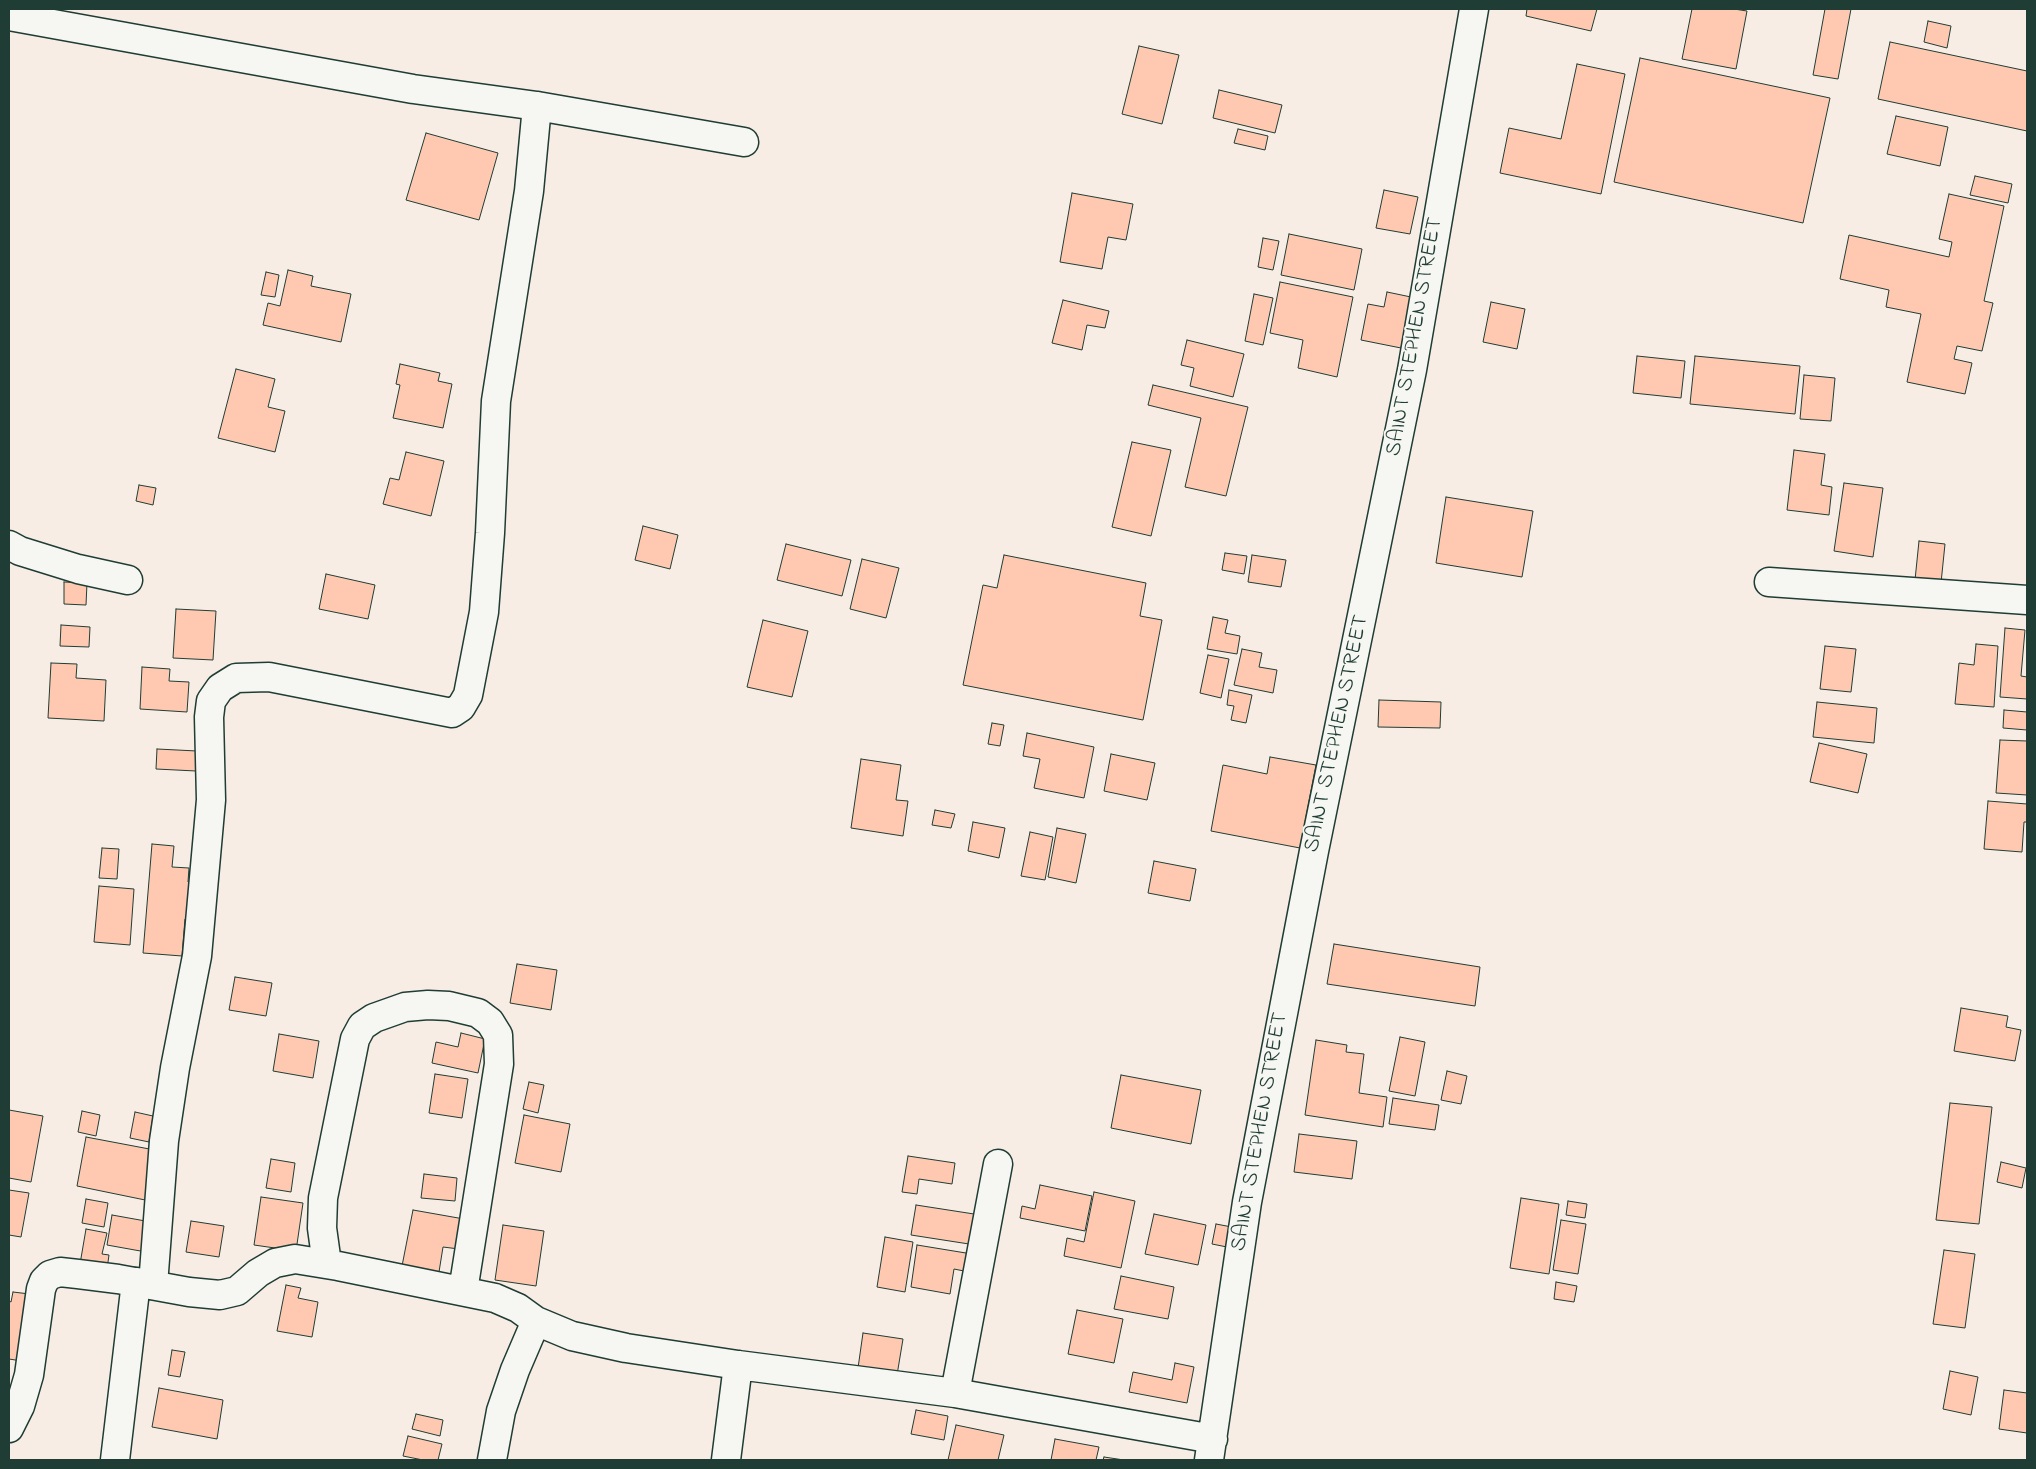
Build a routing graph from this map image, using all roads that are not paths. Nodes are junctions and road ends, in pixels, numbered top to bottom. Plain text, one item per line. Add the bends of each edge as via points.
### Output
1 (1474, 9) edge
2 (9, 16) edge
3 (537, 106) junction
4 (744, 142) dead end
5 (9, 545) edge
6 (128, 580) dead end
7 (1769, 582) dead end
8 (2027, 600) edge
9 (998, 1164) dead end
10 (327, 1264) junction
11 (145, 1284) junction
12 (463, 1291) junction
13 (536, 1322) junction
14 (738, 1365) junction
15 (955, 1392) junction
16 (9, 1428) edge
17 (1211, 1450) edge
18 (115, 1460) edge
19 (492, 1460) edge
20 (726, 1460) edge

1 - 17 street, SAINT STEPHEN STREET via 1412,370 1314,851 1247,1202
2 - 3 street via 413,89
3 - 4 street
3 - 11 street via 529,191 496,401 484,612 468,696 462,707 452,713 269,677 236,678 220,688 211,701 211,800 197,956 175,1068
5 - 6 street via 20,552 70,567
7 - 8 street
9 - 15 street
10 - 11 street via 295,1259 275,1263 237,1291 220,1295
10 - 12 street
10 - 12 street via 322,1228 323,1198 355,1039 362,1026 374,1018 405,1006 450,1006 478,1013 490,1022 498,1036 499,1064
11 - 16 street via 60,1272 44,1281 29,1375 20,1406
11 - 18 street
12 - 13 street via 495,1298 518,1308
13 - 14 street via 572,1336 626,1348
13 - 19 street via 501,1411
14 - 15 street
14 - 20 street
15 - 17 street

